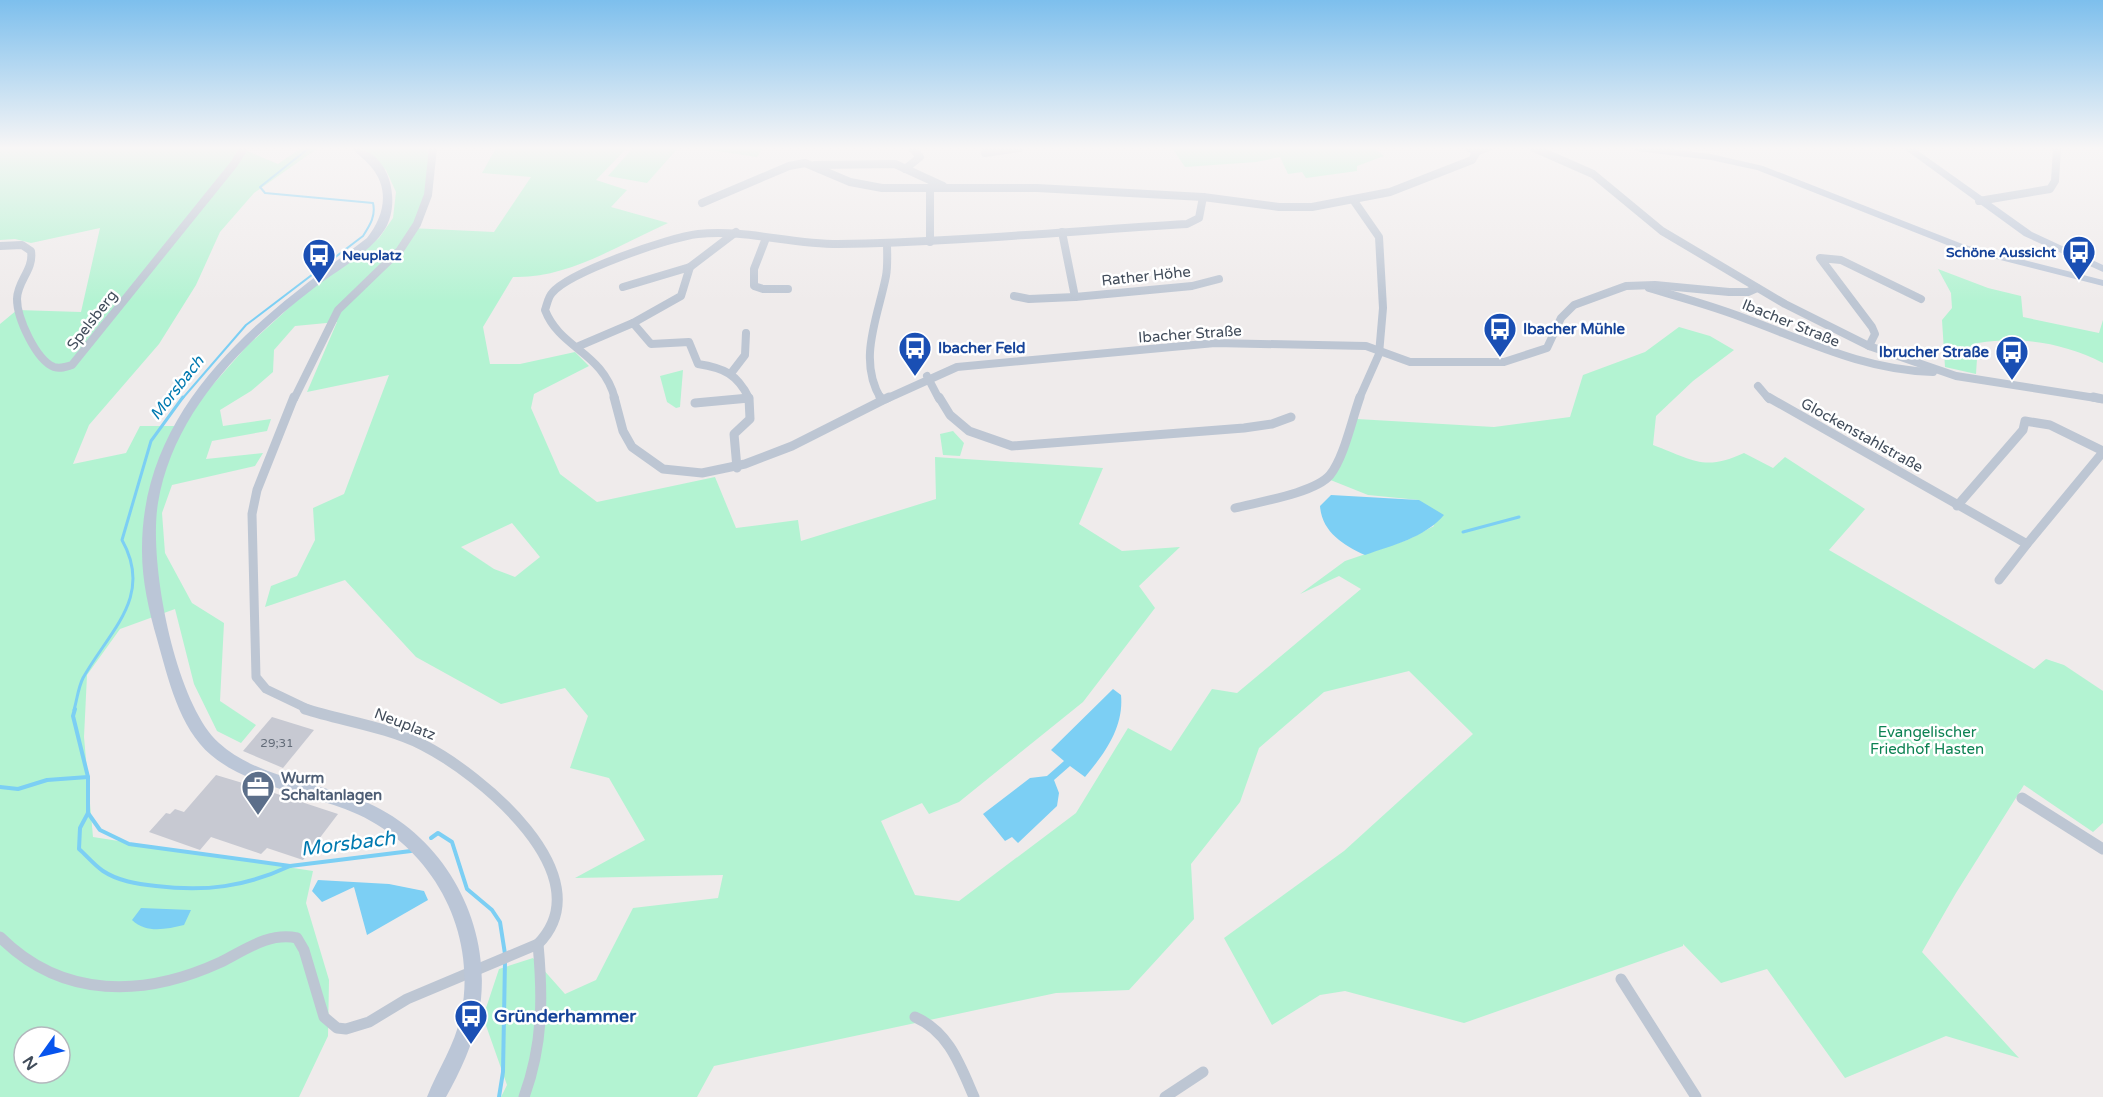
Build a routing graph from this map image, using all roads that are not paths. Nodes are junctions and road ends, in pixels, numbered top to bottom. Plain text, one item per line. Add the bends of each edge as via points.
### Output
1 (206, 199) edge
2 (389, 199) edge
3 (426, 199) edge
4 (711, 199) edge
5 (930, 199) edge
6 (1203, 199) edge
7 (1220, 199) edge
8 (1359, 199) edge
9 (1623, 199) edge
10 (1839, 199) edge
11 (1977, 199) edge
12 (1990, 199) edge
13 (1353, 201) junction
14 (1979, 201) junction
15 (702, 203) dead end
16 (736, 232) junction
17 (1062, 232) junction
18 (766, 238) junction
19 (930, 242) junction
20 (887, 243) junction
21 (0, 246) edge
22 (690, 267) junction
23 (2103, 269) edge
24 (1219, 279) dead end
25 (2103, 283) edge
26 (1635, 284) junction
27 (623, 287) dead end
28 (1757, 288) junction
29 (788, 289) dead end
30 (1014, 296) dead end
31 (1076, 297) junction
32 (1921, 299) dead end
33 (633, 323) junction
34 (746, 333) dead end
35 (1869, 345) junction
36 (579, 346) junction
37 (1380, 351) junction
38 (1939, 371) junction
39 (732, 372) junction
40 (927, 376) junction
41 (1758, 386) dead end
42 (749, 398) junction
43 (2103, 399) edge
44 (882, 400) junction
45 (695, 403) dead end
46 (1292, 417) dead end
47 (2103, 451) edge
48 (737, 468) junction
49 (1957, 506) junction
50 (1235, 508) dead end
51 (2027, 544) junction
52 (1999, 580) dead end
53 (2022, 798) dead end
54 (2103, 849) edge
55 (0, 938) edge
56 (538, 944) junction
57 (473, 970) junction
58 (1621, 979) dead end
59 (915, 1017) dead end
60 (1203, 1072) dead end
61 (436, 1097) edge
62 (524, 1097) edge
63 (974, 1097) edge
64 (1165, 1097) edge
65 (1696, 1097) edge

1 - 21 street, Spelsberg via 72,365 58,368 42,360 23,322 17,300 32,262 31,251 22,245
2 - 57 main road via 383,226 371,240 275,315 212,379 174,430 156,475 147,526 160,626 194,723 219,754 240,766 367,811 418,844 442,872 455,899
3 - 56 street, Neuplatz via 418,226 389,261 347,297 338,310 291,404 253,502 256,677 263,690 294,705 393,732 436,752 510,811 531,832 556,885 557,914
4 - 15 street
5 - 19 street
6 - 17 street, Ibacher Straße via 1199,218 1191,223
7 - 13 street via 1290,208
8 - 13 street
9 - 28 street via 1662,231
10 - 25 main road via 1961,247
11 - 14 main road
12 - 14 street
13 - 37 street via 1379,237 1383,307
14 - 23 main road via 2036,239
16 - 18 street, Ibacher Straße
16 - 22 street
16 - 36 street, Ibacher Straße via 682,237 594,267 562,283 546,302 547,319
17 - 19 street, Ibacher Straße
17 - 31 street
18 - 20 street, Ibacher Straße via 804,244
18 - 29 street via 759,249 754,286
19 - 20 street, Ibacher Straße
20 - 44 street via 886,273 869,341 874,391
22 - 27 street
22 - 33 street via 681,296
24 - 31 street, Rather Höhe via 1192,286
26 - 28 street, Ibacher Straße via 1730,292
26 - 37 street, Ibacher Straße via 1574,306 1561,318 1547,348 1514,360 1410,362
26 - 38 street, Ibacher Straße via 1733,314 1838,357 1884,368
28 - 35 street
30 - 31 street, Rather Höhe
32 - 35 street via 1841,260 1820,258 1872,327 1875,334
33 - 36 street
33 - 39 street via 651,344 689,342 698,364
34 - 39 street via 747,347 741,366
35 - 38 street
36 - 48 street, Ibacher Straße via 607,375 622,433 642,457 688,472
37 - 40 street, Ibacher Straße via 1356,344 1215,344 972,365
37 - 50 street via 1330,475 1314,486
38 - 43 street
39 - 42 street
40 - 44 street, Ibacher Straße
40 - 46 street via 944,409 961,428 985,440 1012,446 1244,428
41 - 49 street, Glockenstahlstraße via 1770,401
42 - 45 street
42 - 48 street via 750,418 734,434
44 - 48 street, Ibacher Straße via 771,457
47 - 49 street via 2050,425 2025,421 2023,430
47 - 51 street
49 - 51 street, Glockenstahlstraße
51 - 52 street
53 - 54 street
55 - 57 street via 37,966 65,978 97,987 138,989 199,972 284,934 297,938 304,950 324,1017 337,1028 346,1029 369,1022 407,999
56 - 57 street
56 - 62 street via 542,1045
57 - 61 main road via 461,1045
58 - 65 street
59 - 63 street via 925,1020 947,1040
60 - 64 street

